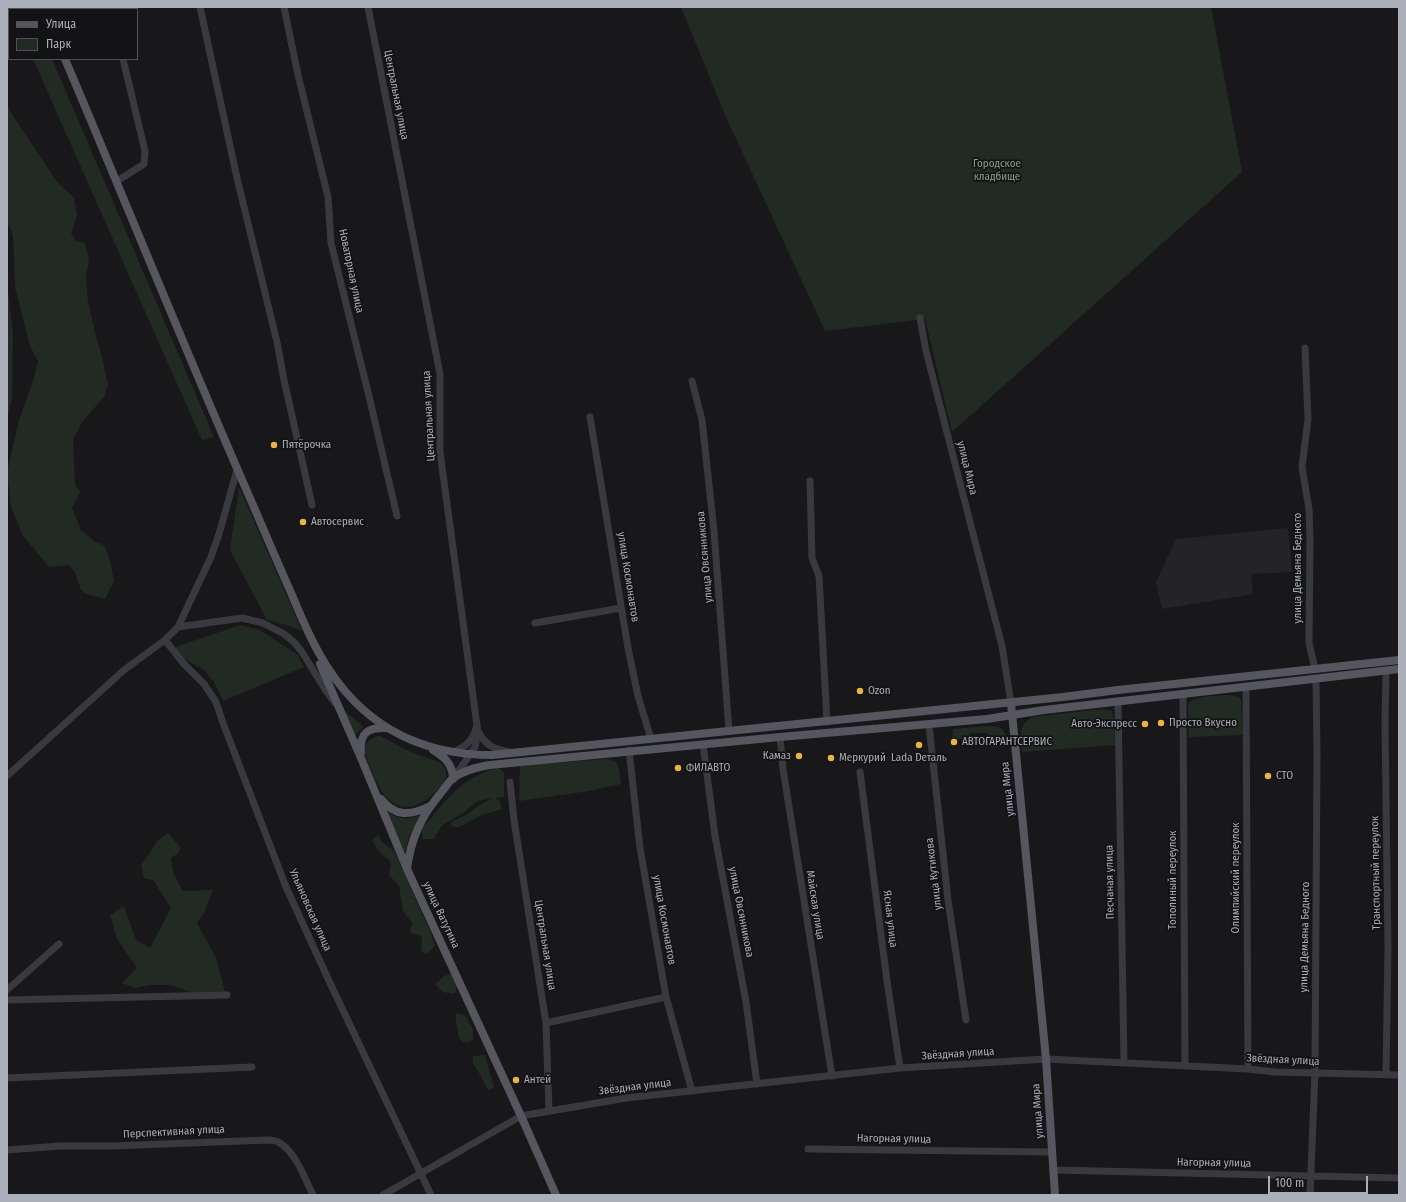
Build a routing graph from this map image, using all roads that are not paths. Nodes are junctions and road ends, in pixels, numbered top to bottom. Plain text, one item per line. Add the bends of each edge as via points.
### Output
1 (200, 7) edge
2 (284, 7) edge
3 (368, 7) edge
4 (65, 60) edge
5 (123, 60) edge
6 (117, 181) junction
7 (920, 318) dead end
8 (1305, 348) dead end
9 (692, 381) dead end
10 (590, 417) dead end
11 (237, 470) junction
12 (810, 481) dead end
13 (312, 505) dead end
14 (397, 516) dead end
15 (621, 608) junction
16 (535, 623) dead end
17 (178, 627) junction
18 (165, 640) junction
19 (311, 641) junction
20 (1399, 660) edge
21 (1315, 669) junction
22 (1399, 669) edge
23 (1386, 671) junction
24 (1316, 679) junction
25 (1246, 687) junction
26 (1182, 694) junction
27 (1011, 702) junction
28 (1118, 702) junction
29 (341, 711) junction
30 (1012, 715) junction
31 (827, 722) junction
32 (477, 724) junction
33 (928, 725) junction
34 (388, 728) junction
35 (729, 731) junction
36 (478, 733) junction
37 (780, 737) junction
38 (651, 739) junction
39 (702, 744) junction
40 (430, 747) junction
41 (630, 750) junction
42 (453, 752) junction
43 (511, 752) junction
44 (470, 755) junction
45 (362, 758) junction
46 (860, 772) dead end
47 (7, 776) edge
48 (453, 779) junction
49 (510, 782) dead end
50 (376, 794) junction
51 (430, 806) junction
52 (407, 869) junction
53 (58, 944) dead end
54 (7, 990) edge
55 (227, 995) dead end
56 (666, 997) junction
57 (7, 1000) edge
58 (966, 1020) dead end
59 (546, 1023) junction
60 (1046, 1059) junction
61 (1124, 1063) junction
62 (1185, 1066) junction
63 (252, 1067) dead end
64 (900, 1068) junction
65 (1248, 1069) junction
66 (1315, 1072) junction
67 (1386, 1075) junction
68 (1399, 1075) edge
69 (832, 1076) junction
70 (7, 1078) edge
71 (757, 1084) junction
72 (692, 1091) junction
73 (550, 1111) junction
74 (521, 1116) junction
75 (808, 1149) dead end
76 (7, 1150) edge
77 (1052, 1152) junction
78 (1053, 1170) junction
79 (421, 1174) junction
80 (1312, 1176) junction
81 (1399, 1178) edge
82 (313, 1195) edge
83 (383, 1195) edge
84 (431, 1195) edge
85 (556, 1195) edge
86 (1055, 1195) edge
87 (1310, 1195) edge

1 - 13 street
2 - 14 street, Новаторная улица via 328,197 331,243
3 - 32 street, Центральная улица via 440,374 440,452
4 - 6 main road
5 - 6 street via 145,150 144,164
6 - 11 main road
7 - 27 street, улица Мира via 926,351 1002,646
8 - 21 street, улица Демьяна Бедного via 1308,419 1302,467 1309,509 1309,643
9 - 35 street, улица Овсянникова via 702,420 713,523
10 - 15 street, улица Космонавтов
11 - 17 street via 213,551
11 - 19 main road
12 - 31 street via 812,558 819,576
15 - 16 street
15 - 38 street, улица Космонавтов via 638,696
17 - 18 street
17 - 29 street via 242,618 263,623 294,642
18 - 47 street via 124,670
18 - 79 street, Ульяновская улица via 204,684 216,702 286,887
19 - 29 main road, улица Ватутина
19 - 34 main road via 342,688 365,711
20 - 21 main road
21 - 27 main road
22 - 23 main road
23 - 24 main road
23 - 67 street, Транспортный переулок
24 - 25 main road
24 - 66 street, улица Демьяна Бедного via 1318,755
25 - 26 main road
25 - 65 street, Олимпийский переулок
26 - 28 main road
26 - 62 street, Тополиный переулок
27 - 30 main road, улица Мира
27 - 31 main road
28 - 30 main road
28 - 61 street, Песчаная улица
29 - 45 main road, улица Ватутина
30 - 33 main road
30 - 60 main road, улица Мира
31 - 35 main road
32 - 36 street, Центральная улица
32 - 42 street via 471,740
33 - 37 main road
33 - 58 street, улица Кутикова via 948,900
34 - 40 main road via 405,738
34 - 45 main road via 377,727 366,733 360,746
35 - 38 main road
36 - 43 street via 493,748
36 - 44 street, Центральная улица
37 - 39 main road
37 - 69 street, Майская улица via 783,770
38 - 43 main road
39 - 41 main road
39 - 71 street, улица Овсянникова via 715,836 746,1002
40 - 42 main road
40 - 48 main road via 447,760
41 - 48 main road via 490,765 464,772
41 - 56 street, улица Космонавтов via 640,848
42 - 44 main road
43 - 44 main road
44 - 48 street, Центральная улица
45 - 50 main road, улица Ватутина
46 - 64 street, Ясная улица
48 - 51 main road
49 - 59 street, Центральная улица
50 - 51 main road via 390,809 402,813 416,813
50 - 52 main road, улица Ватутина
51 - 52 main road via 413,836
52 - 74 main road, улица Ватутина
53 - 54 street
55 - 57 street
56 - 59 street
56 - 72 street, улица Космонавтов
59 - 73 street, Центральная улица
60 - 61 street, Звёздная улица
60 - 64 street, Звёздная улица
60 - 77 main road, улица Мира
61 - 62 street, Звёздная улица
62 - 65 street, Звёздная улица
63 - 70 street
64 - 69 street, Звёздная улица
65 - 66 street, Звёздная улица
66 - 67 street, Звёздная улица
66 - 80 street, улица Демьяна Бедного
67 - 68 street, Звёздная улица
69 - 71 street, Звёздная улица
71 - 72 street, Звёздная улица
72 - 73 street, Звёздная улица via 626,1098
73 - 74 street, Звёздная улица
74 - 79 street
74 - 85 main road, улица Ватутина
75 - 77 street, Нагорная улица
76 - 82 street, Перспективная улица via 268,1140 280,1143 288,1150
77 - 78 main road, улица Мира
78 - 80 street, Нагорная улица
78 - 86 main road, улица Мира
79 - 83 street
79 - 84 street, Ульяновская улица
80 - 81 street, Нагорная улица
80 - 87 street, улица Демьяна Бедного

